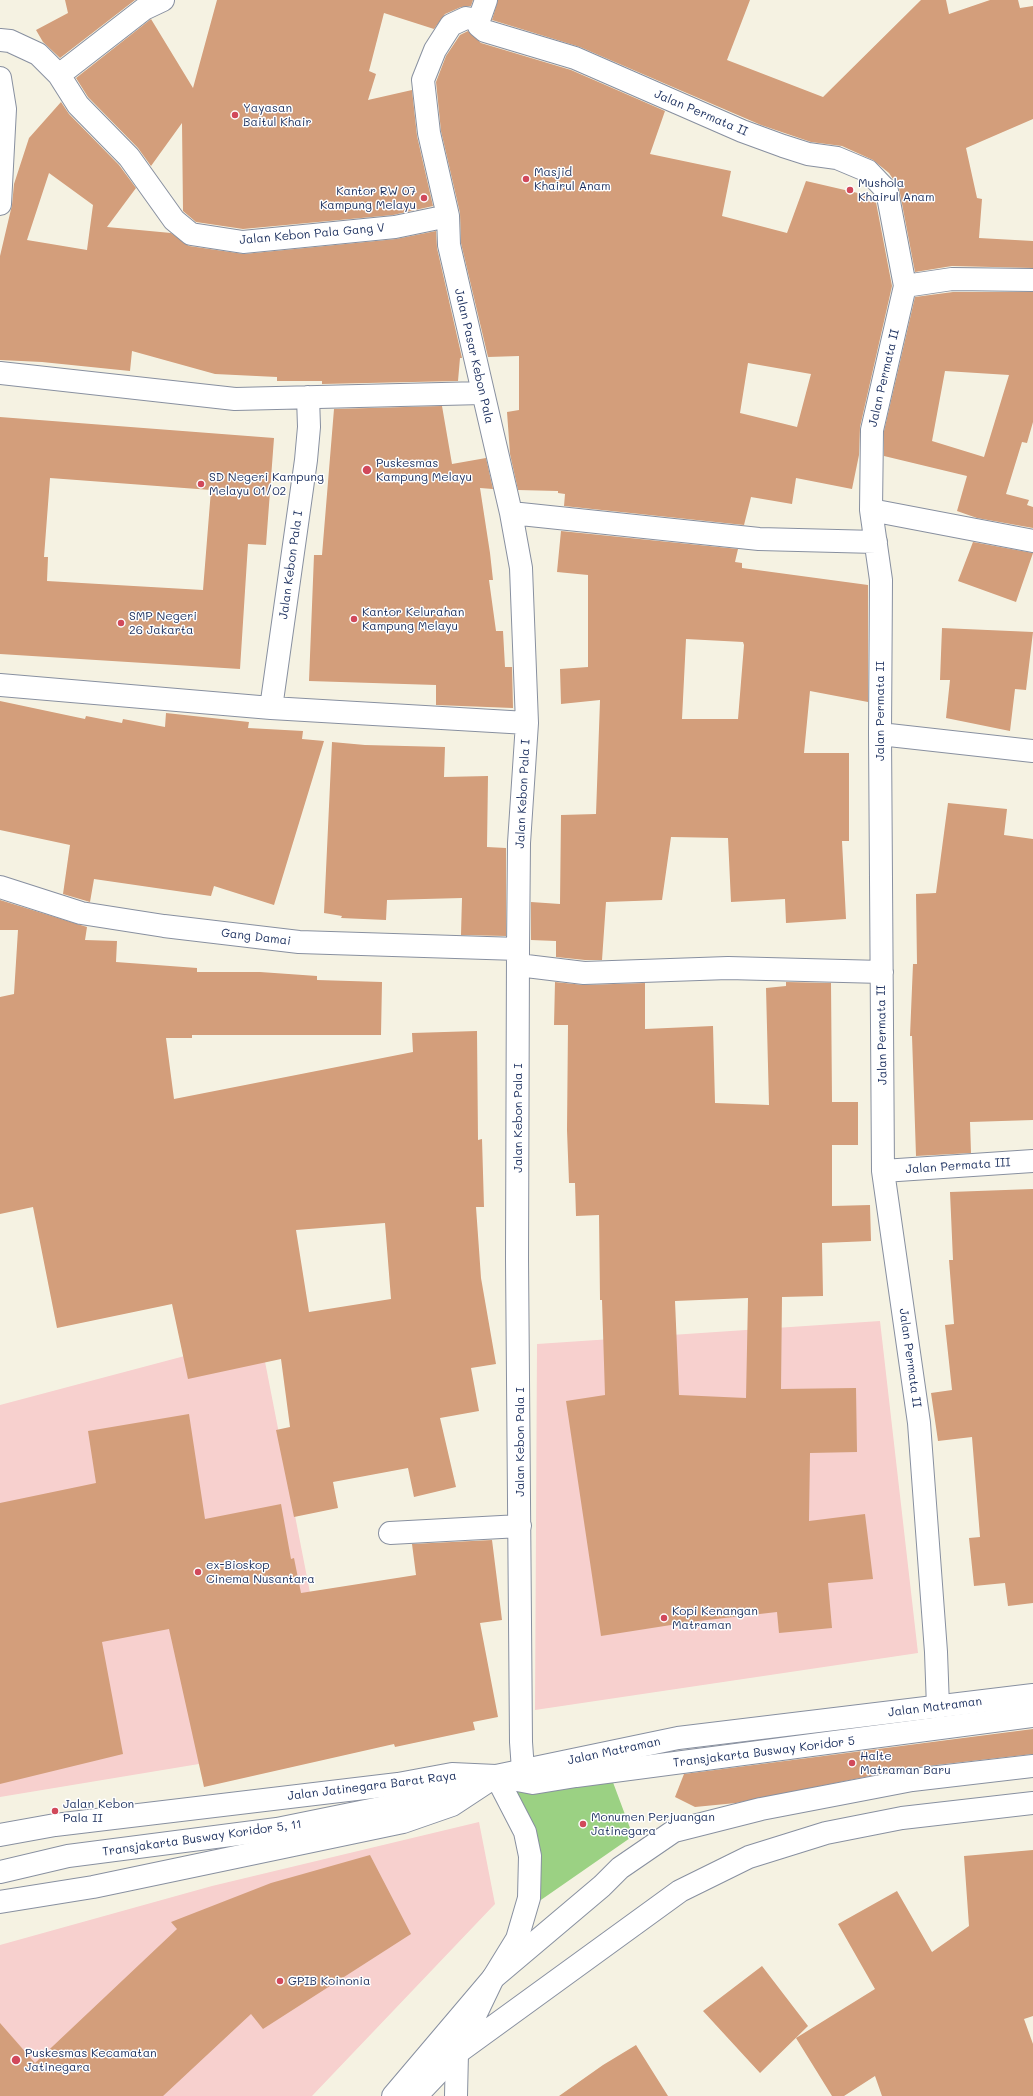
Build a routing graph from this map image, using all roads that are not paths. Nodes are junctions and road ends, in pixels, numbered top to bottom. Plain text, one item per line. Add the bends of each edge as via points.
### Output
1 (163, 0) edge
2 (486, 0) edge
3 (479, 20) junction
4 (0, 40) edge
5 (59, 75) junction
6 (0, 78) edge
7 (0, 204) edge
8 (448, 216) junction
9 (1033, 280) edge
10 (905, 286) junction
11 (0, 373) edge
12 (483, 393) junction
13 (308, 397) junction
14 (871, 510) junction
15 (511, 513) junction
16 (1033, 541) edge
17 (876, 542) junction
18 (0, 685) edge
19 (271, 708) junction
20 (527, 723) junction
21 (880, 734) junction
22 (1033, 751) edge
23 (0, 887) edge
24 (518, 957) junction
25 (882, 972) junction
26 (1033, 1161) edge
27 (883, 1171) junction
28 (520, 1526) junction
29 (390, 1533) dead end
30 (1033, 1695) edge
31 (938, 1707) junction
32 (1033, 1716) edge
33 (1033, 1766) edge
34 (523, 1770) junction
35 (496, 1776) junction
36 (1033, 1803) edge
37 (0, 1835) edge
38 (0, 1872) edge
39 (0, 1902) edge
40 (493, 1978) junction
41 (457, 2054) junction
42 (393, 2096) edge
43 (416, 2096) edge
44 (456, 2096) edge

1 - 5 street via 144,9
2 - 3 street
3 - 8 street, Jalan Pasar Kebon Pala via 466,18 451,24 435,50 423,80 429,133
3 - 10 street, Jalan Permata II via 479,26 484,31 575,58 749,134 808,154 837,158 868,171 887,190
4 - 5 street, Jalan Kebon Pala Gang V via 10,41 38,54
5 - 8 street, Jalan Kebon Pala Gang V via 78,105 128,157 174,220 190,234 243,242 395,227
6 - 7 street via 5,109
8 - 12 street, Jalan Pasar Kebon Pala via 449,245
9 - 10 street via 952,279
10 - 14 street, Jalan Permata II via 872,430
11 - 13 street via 235,399
12 - 13 street
12 - 15 street, Jalan Pasar Kebon Pala
13 - 19 street, Jalan Kebon Pala I via 306,460
14 - 16 street
14 - 17 street, Jalan Permata II
15 - 17 street via 758,539
15 - 20 street, Jalan Pasar Kebon Pala via 521,568
17 - 21 street, Jalan Permata II via 881,580
18 - 19 street, Jalan Kebon Pala I
19 - 20 street, Jalan Kebon Pala I
20 - 24 street, Jalan Kebon Pala I via 519,843
21 - 22 street
21 - 25 street, Jalan Permata II
23 - 24 street, Gang Damai via 81,913 187,928 300,942
24 - 25 street, Gang Damai via 584,973 728,968
24 - 28 street, Jalan Kebon Pala I
25 - 27 street, Jalan Permata II
26 - 27 street, Jalan Permata III
27 - 31 street, Jalan Permata II via 919,1422
28 - 29 street
28 - 34 street, Jalan Kebon Pala I
30 - 31 street, Jalan Matraman
31 - 34 street, Jalan Matraman via 678,1738
32 - 35 street, Transjakarta Busway Koridor 5 via 533,1783
33 - 40 street via 912,1780 761,1809 674,1831 620,1868
34 - 35 street, Jalan Matraman
35 - 37 street, Jalan Jatinegara Barat Raya via 452,1774 398,1784 54,1825
35 - 38 street, Transjakarta Busway Koridor 5, 11 via 395,1805 277,1829 68,1856
35 - 39 street, Jalan Jatinegara Barat Raya via 452,1804 403,1822 93,1887
35 - 40 street via 524,1832 530,1856 528,1898 517,1939
36 - 41 street via 902,1818 826,1832 749,1857 680,1891
40 - 41 street
40 - 42 street
41 - 43 street
41 - 44 street

